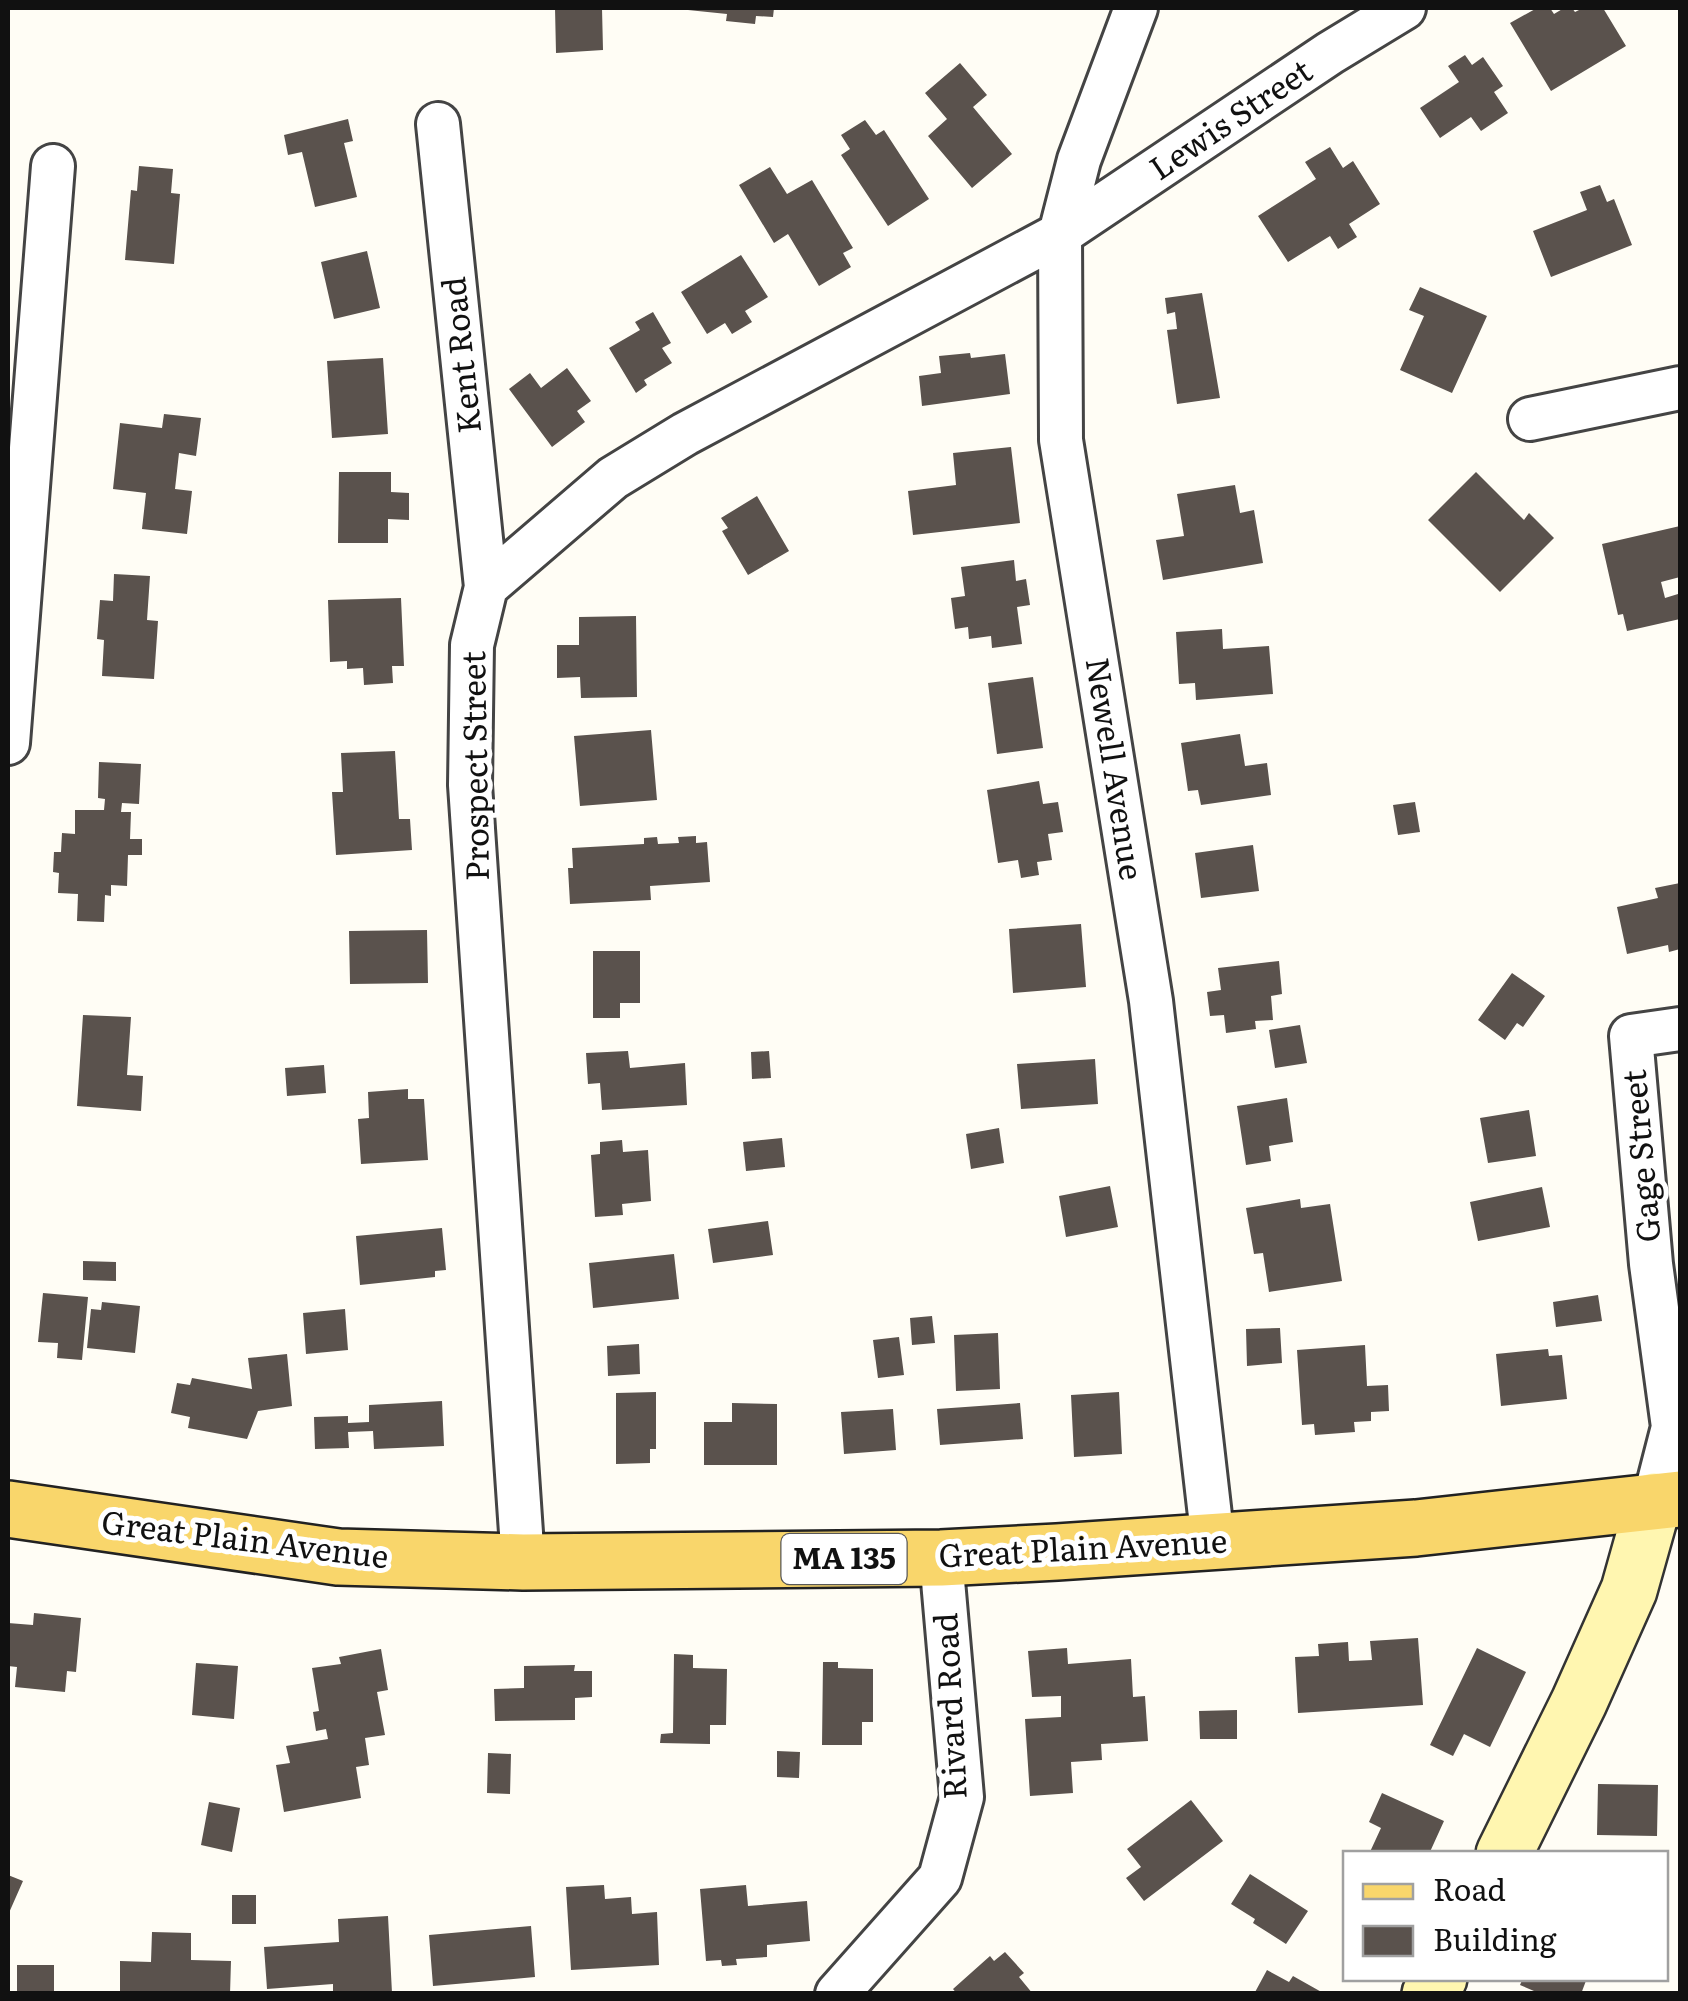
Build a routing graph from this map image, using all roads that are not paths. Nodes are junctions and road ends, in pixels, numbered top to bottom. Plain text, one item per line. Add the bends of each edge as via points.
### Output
1 (1136, 8) edge
2 (1404, 8) edge
3 (438, 124) dead end
4 (53, 166) dead end
5 (1060, 234) junction
6 (1680, 388) edge
7 (1530, 420) dead end
8 (486, 587) junction
9 (8, 743) edge
10 (1680, 1029) edge
11 (1668, 1500) edge
12 (8, 1510) edge
13 (1214, 1542) junction
14 (941, 1558) junction
15 (523, 1562) junction
16 (1505, 1851) edge
17 (837, 1994) edge

1 - 5 street, Newell Avenue via 1078,160
2 - 5 street, Lewis Street
3 - 8 street, Kent Road
4 - 9 street
5 - 8 street via 613,478
5 - 13 street, Newell Avenue via 1061,440 1151,1001
6 - 7 street
8 - 15 street, Prospect Street via 472,645 470,785
10 - 11 street, Gage Street via 1631,1036 1651,1264 1674,1427
11 - 13 main road, Great Plain Avenue / MA 135
11 - 16 street
12 - 15 main road, Great Plain Avenue / MA 135 via 338,1557
13 - 14 main road, Great Plain Avenue / MA 135
14 - 15 main road, Great Plain Avenue / MA 135
14 - 17 street, Rivard Road via 962,1796 940,1878

